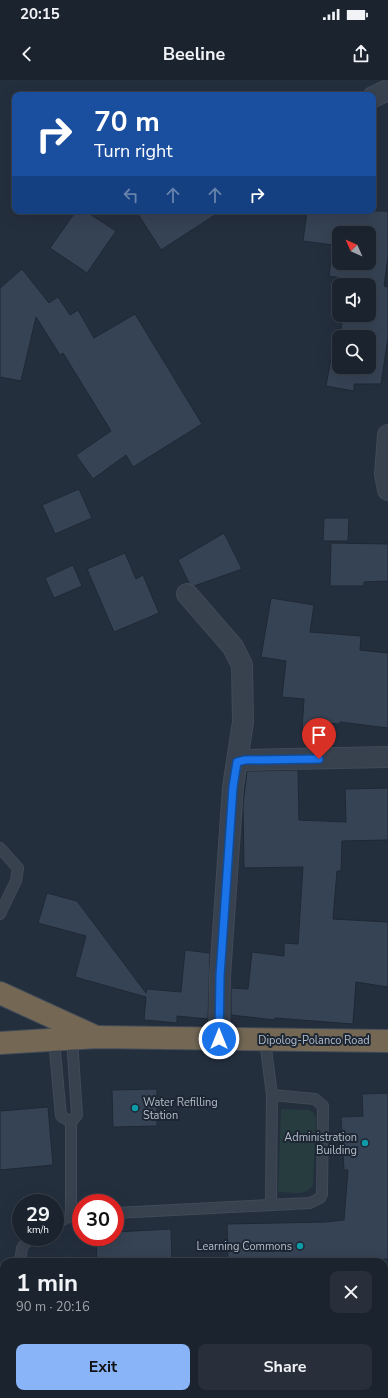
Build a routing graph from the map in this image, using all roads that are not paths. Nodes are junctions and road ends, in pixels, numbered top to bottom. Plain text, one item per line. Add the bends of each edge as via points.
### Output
1 (388, 90) edge
2 (376, 96) edge
3 (388, 435) edge
4 (388, 490) edge
5 (187, 594) dead end
6 (388, 758) edge
7 (237, 762) junction
8 (0, 848) edge
9 (0, 914) edge
10 (0, 992) edge
11 (97, 1037) junction
12 (63, 1039) junction
13 (219, 1039) junction
14 (266, 1040) junction
15 (388, 1041) edge
16 (0, 1043) edge
17 (272, 1095) junction
18 (71, 1122) junction
19 (75, 1194) edge
20 (271, 1205) junction
21 (124, 1213) edge
22 (23, 1246) edge
23 (21, 1258) edge

1 - 2 street
3 - 4 street via 385,474
5 - 7 street via 233,647 242,665 243,722
6 - 7 street
7 - 13 street via 233,787 221,968
8 - 9 lane via 18,868 16,882
10 - 11 highway
11 - 12 highway, Dipolog-Polanco Road
11 - 13 highway, Dipolog-Polanco Road
12 - 16 highway, Dipolog-Polanco Road
12 - 18 lane via 77,1115
12 - 18 lane via 61,1116
13 - 14 highway, Dipolog-Polanco Road
14 - 15 highway, Dipolog-Polanco Road
14 - 17 lane
17 - 20 lane
17 - 20 lane via 315,1099 323,1106 320,1198 310,1204
18 - 19 lane
20 - 21 lane
22 - 23 lane

